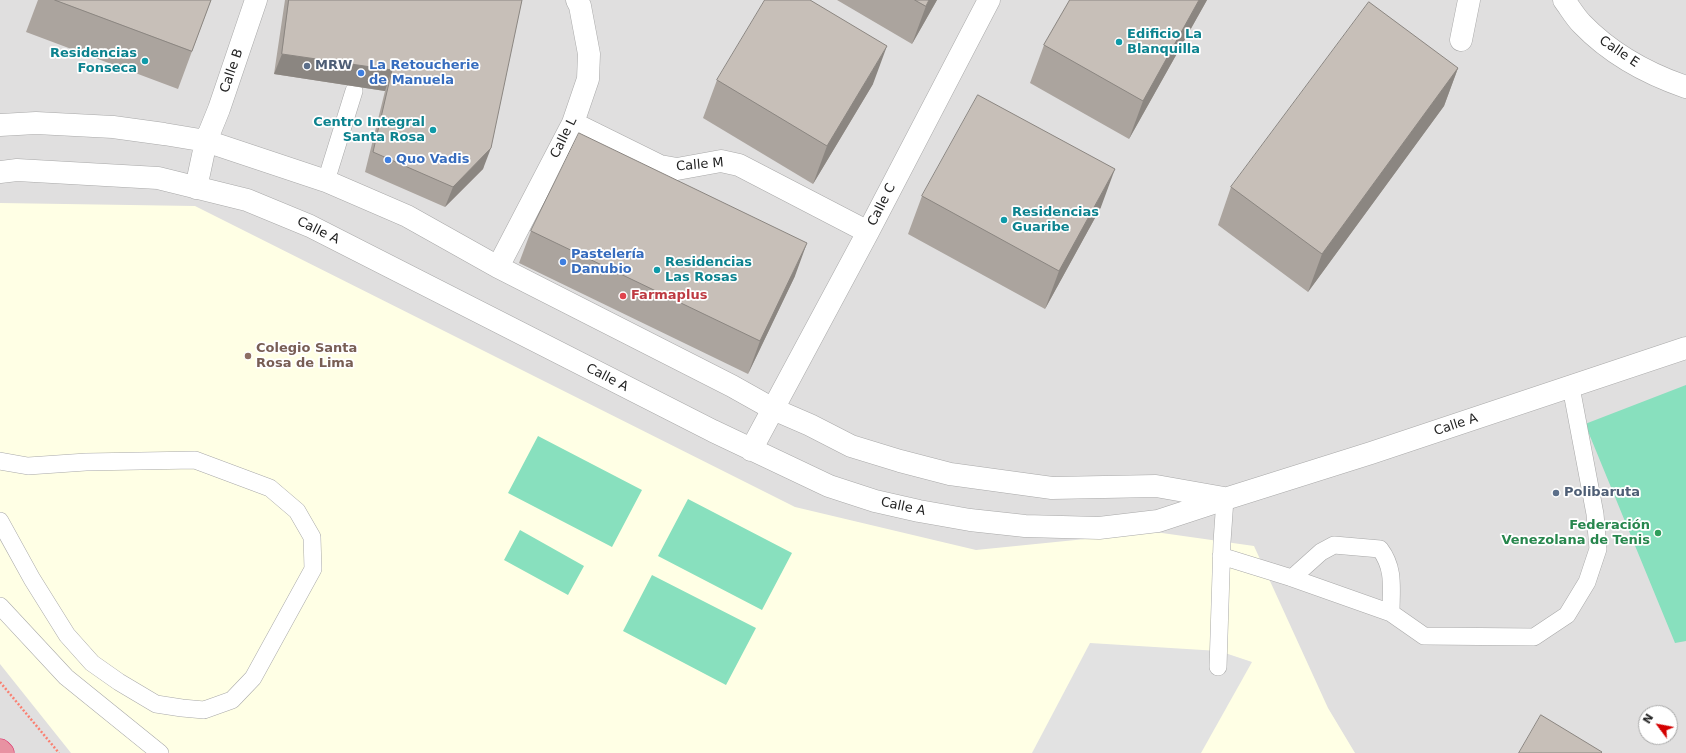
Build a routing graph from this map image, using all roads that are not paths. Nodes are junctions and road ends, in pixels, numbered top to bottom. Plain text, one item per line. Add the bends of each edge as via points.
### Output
1 (256, 0) edge
2 (577, 0) edge
3 (989, 0) edge
4 (1469, 0) edge
5 (1564, 0) edge
6 (1461, 40) dead end
7 (1686, 87) edge
8 (354, 91) dead end
9 (573, 122) junction
10 (0, 125) edge
11 (206, 141) junction
12 (0, 172) edge
13 (326, 180) junction
14 (196, 188) junction
15 (868, 232) junction
16 (498, 267) junction
17 (1686, 348) edge
18 (1570, 387) junction
19 (773, 409) junction
20 (751, 450) junction
21 (0, 461) edge
22 (1225, 498) junction
23 (0, 521) edge
24 (1221, 556) junction
25 (1292, 578) junction
26 (0, 606) edge
27 (1391, 613) junction
28 (92, 664) junction
29 (1218, 667) dead end
30 (66, 677) junction
31 (0, 750) edge
32 (3, 753) edge
33 (160, 753) edge

1 - 11 street, Calle B
2 - 9 street, Calle L via 589,54 588,79
3 - 15 street, Calle C
4 - 6 street
5 - 7 street, Calle E via 1582,24 1617,54 1664,80
8 - 13 lane
9 - 15 street, Calle M via 660,166 677,169 721,162 739,165
9 - 16 street, Calle L
10 - 11 street, Calle A via 36,123 113,127
11 - 13 street, Calle A
11 - 14 street, Calle B
12 - 14 street, Calle A via 158,178
13 - 16 street, Calle A via 407,216
14 - 20 street, Calle A via 247,200 310,226
15 - 19 street, Calle C
16 - 19 street, Calle A
17 - 18 street, Calle A
18 - 22 street, Calle A via 1371,454
18 - 27 lane via 1595,514 1598,549 1587,582 1567,615 1534,637 1424,636
19 - 20 street, Calle C
19 - 22 street, Calle A via 851,446 950,474 1052,488 1156,486
20 - 22 street, Calle A via 829,486 875,501 970,520 1017,525 1099,528 1158,521
21 - 28 lane via 28,466 195,460 270,488 297,511 312,537 312,569 253,678 232,700 204,710 156,704
22 - 24 lane
23 - 28 lane via 67,635
24 - 25 lane
24 - 29 lane
25 - 27 lane
25 - 27 lane via 1321,552 1334,545 1380,549 1391,568
26 - 30 lane
28 - 30 lane
30 - 33 lane
31 - 32 highway

